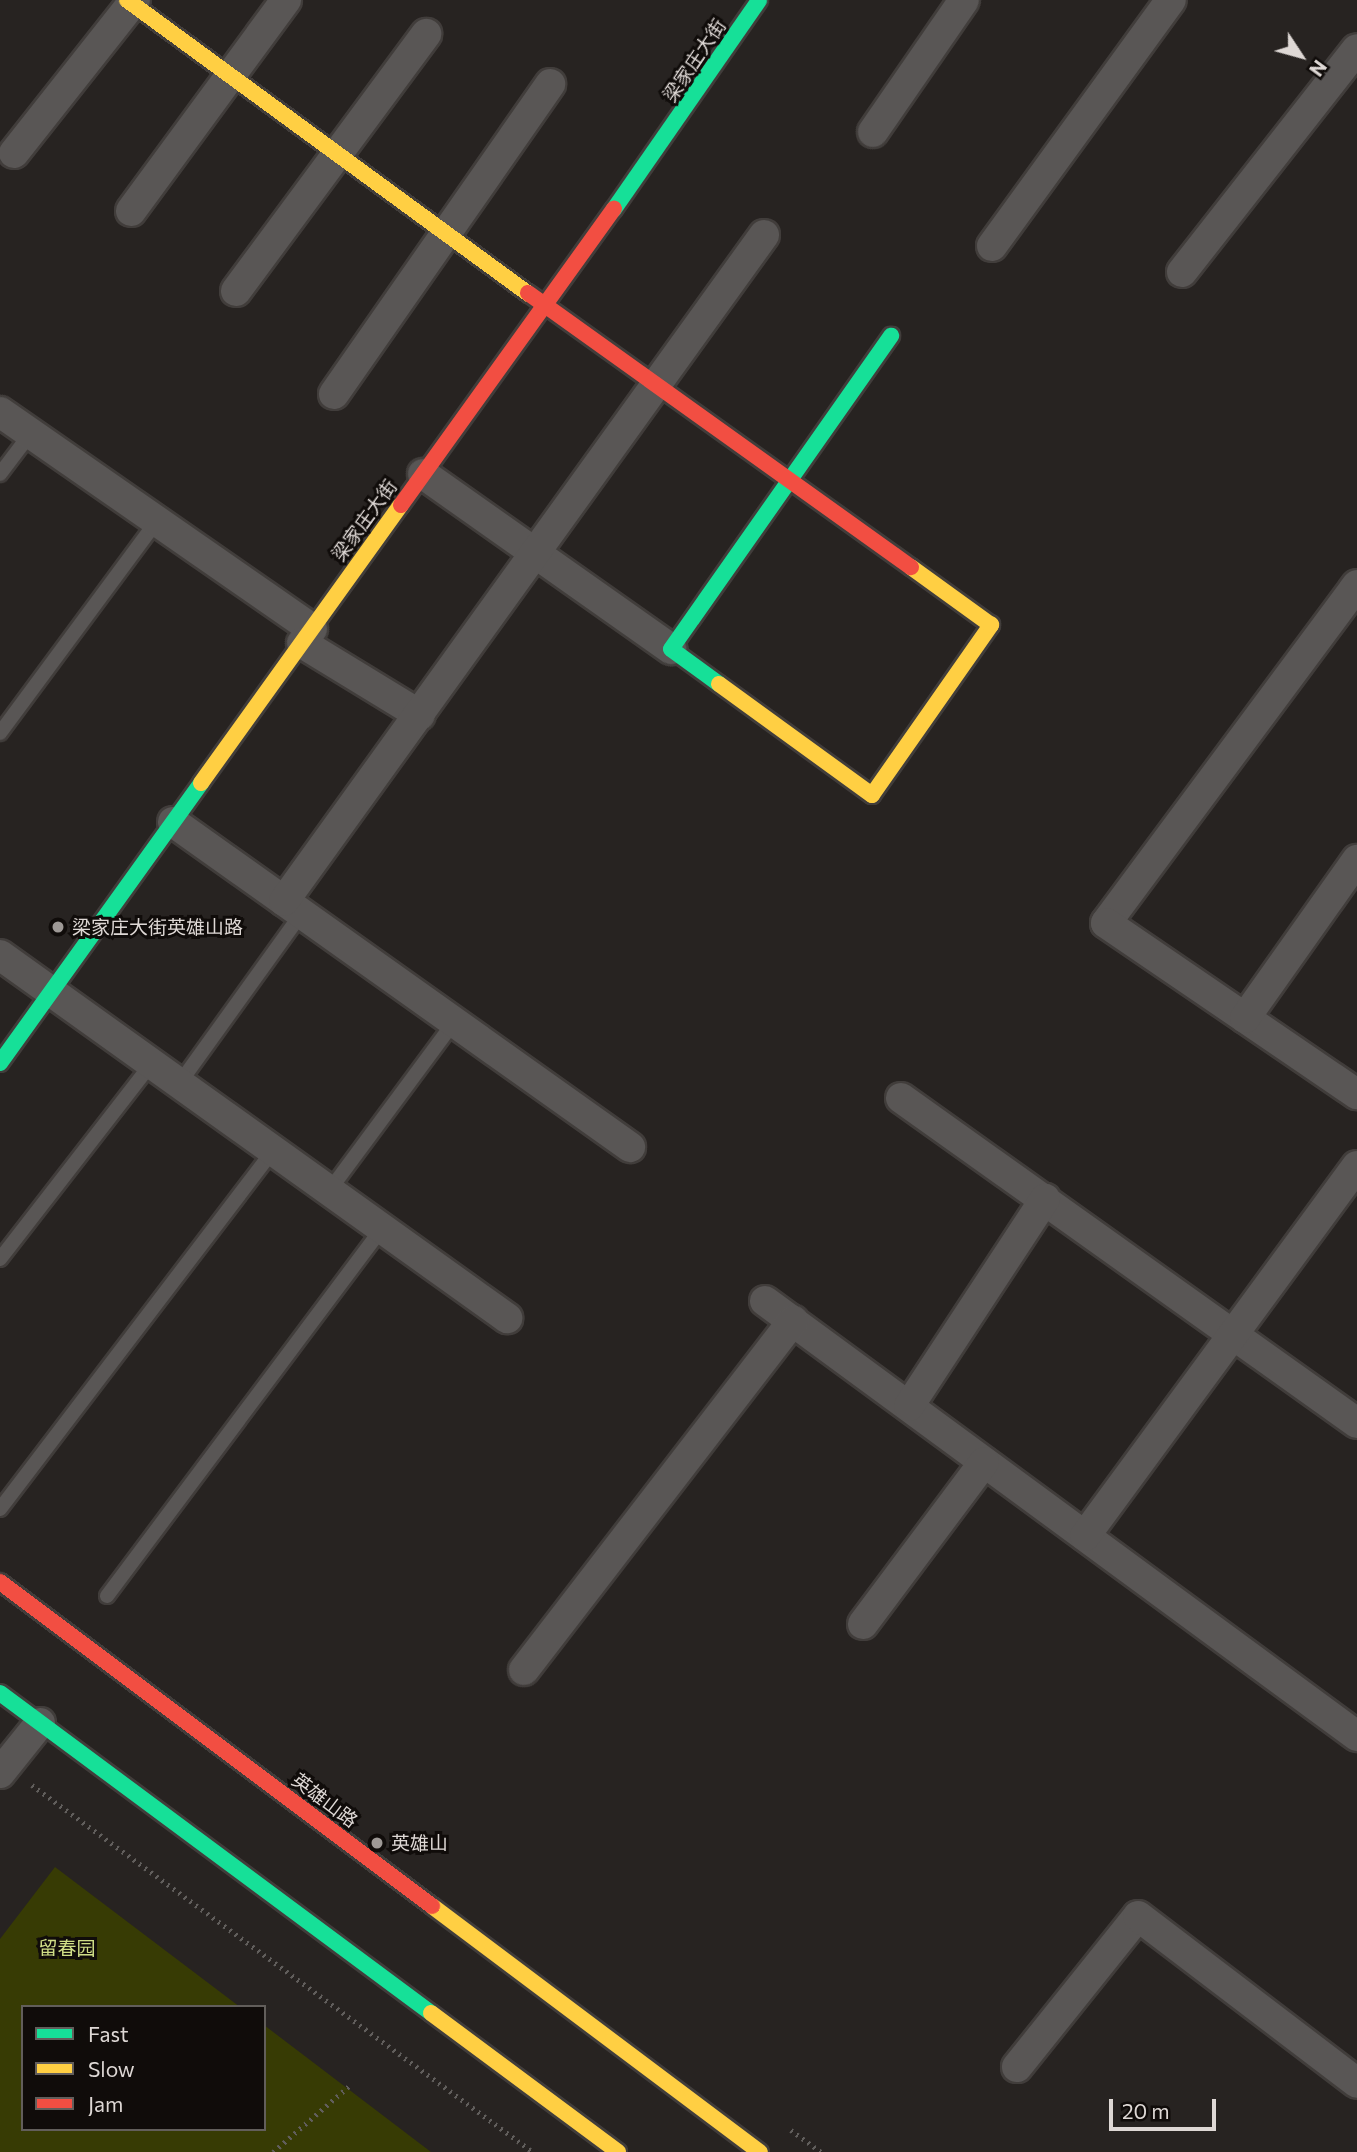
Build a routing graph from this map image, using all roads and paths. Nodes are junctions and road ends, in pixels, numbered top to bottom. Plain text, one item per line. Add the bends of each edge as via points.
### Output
1 (286, 0) edge
2 (759, 0) edge
3 (964, 0) edge
4 (1171, 0) edge
5 (131, 1) edge
6 (426, 34) dead end
7 (1357, 49) edge
8 (232, 76) junction
9 (550, 83) dead end
10 (873, 132) dead end
11 (15, 152) dead end
12 (339, 154) junction
13 (131, 211) dead end
14 (445, 232) junction
15 (764, 235) dead end
16 (992, 246) dead end
17 (1182, 272) dead end
18 (236, 291) dead end
19 (545, 304) junction
20 (891, 337) dead end
21 (658, 386) junction
22 (334, 394) dead end
23 (0, 412) edge
24 (31, 433) junction
25 (0, 474) edge
26 (423, 474) junction
27 (789, 480) junction
28 (156, 522) junction
29 (537, 555) junction
30 (1357, 585) edge
31 (307, 636) junction
32 (671, 649) junction
33 (420, 715) junction
34 (0, 733) edge
35 (173, 822) junction
36 (1357, 860) edge
37 (293, 907) junction
38 (0, 955) edge
39 (51, 992) junction
40 (1245, 1018) junction
41 (454, 1022) junction
42 (0, 1063) edge
43 (151, 1064) junction
44 (179, 1084) junction
45 (1357, 1094) edge
46 (901, 1098) dead end
47 (630, 1147) dead end
48 (273, 1151) junction
49 (1357, 1167) edge
50 (329, 1191) junction
51 (1045, 1199) junction
52 (382, 1229) junction
53 (0, 1259) edge
54 (765, 1301) dead end
55 (507, 1318) dead end
56 (793, 1321) junction
57 (1235, 1332) junction
58 (909, 1406) junction
59 (1357, 1423) edge
60 (984, 1462) junction
61 (0, 1509) edge
62 (1085, 1536) junction
63 (0, 1582) edge
64 (107, 1597) dead end
65 (863, 1623) dead end
66 (524, 1670) dead end
67 (0, 1693) edge
68 (40, 1723) junction
69 (1357, 1736) edge
70 (3, 1769) edge
71 (1017, 2067) dead end
72 (1357, 2083) edge
73 (350, 2085) dead end
74 (273, 2152) edge
75 (533, 2152) edge
76 (618, 2152) edge
77 (760, 2152) edge

1 - 8 street
2 - 19 street, 梁家庄大街 via 717,66
3 - 10 street
4 - 16 street
5 - 8 street
5 - 11 street
6 - 12 street
7 - 17 street
8 - 12 street
8 - 13 street
9 - 14 street
12 - 14 street
12 - 18 street
14 - 19 street
14 - 22 street
15 - 21 street
19 - 21 street
19 - 26 street, 梁家庄大街
20 - 27 street
21 - 27 street
21 - 29 street
23 - 24 street
24 - 25 lane
24 - 28 street
26 - 29 street
26 - 31 street, 梁家庄大街
27 - 32 street
27 - 32 street via 991,625 872,795
28 - 31 street
28 - 34 lane
29 - 32 street
29 - 33 street
30 - 40 street via 1106,923
31 - 33 street
31 - 35 street, 梁家庄大街
33 - 37 street
35 - 37 street
35 - 39 street, 梁家庄大街
36 - 40 street
37 - 41 street
37 - 44 lane
38 - 39 street
39 - 42 street, 梁家庄大街
39 - 43 street
40 - 45 street
41 - 47 street
41 - 50 lane
43 - 44 street
43 - 53 lane
44 - 48 street
46 - 51 street
48 - 50 street
48 - 61 lane
49 - 57 street
50 - 52 street
51 - 57 street
51 - 58 street
52 - 55 street
52 - 64 lane
54 - 56 street
56 - 58 street
56 - 66 street
57 - 59 street
57 - 62 street
58 - 60 street
60 - 62 street
60 - 65 street
62 - 69 street
63 - 77 street, 英雄山路
67 - 68 street
68 - 70 street
68 - 76 street
70 - 75 path
71 - 72 street via 1138,1916
73 - 74 path

